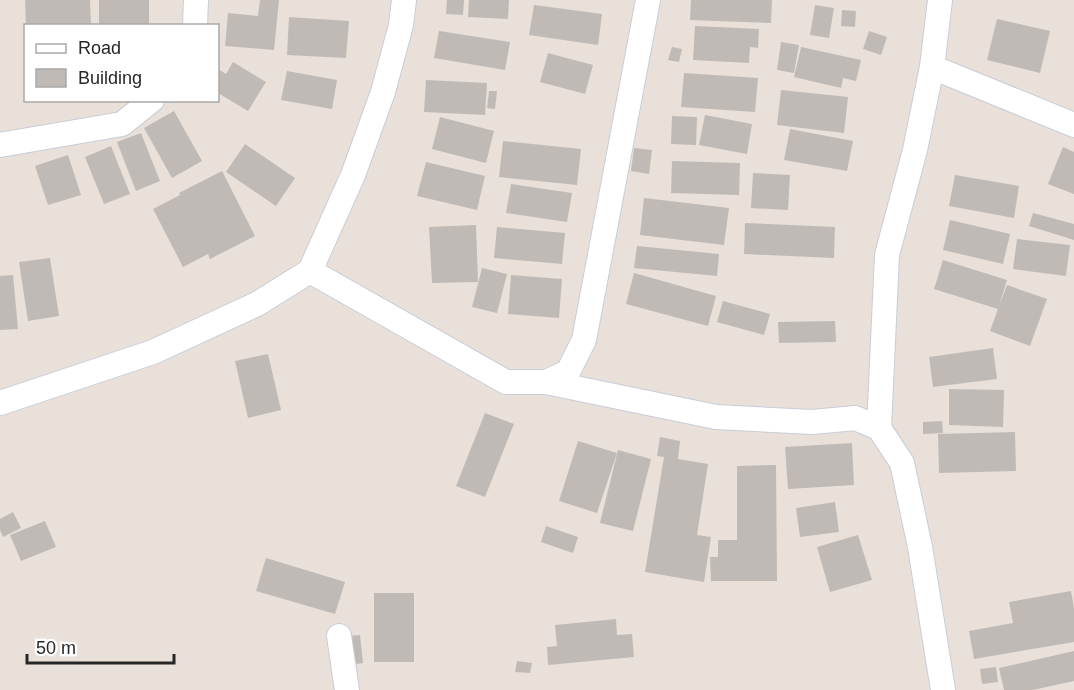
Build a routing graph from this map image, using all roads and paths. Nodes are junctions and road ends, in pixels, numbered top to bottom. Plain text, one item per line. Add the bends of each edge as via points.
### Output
1 (196, 0) edge
2 (404, 0) edge
3 (648, 0) edge
4 (940, 0) edge
5 (195, 24) edge
6 (932, 67) junction
7 (150, 102) edge
8 (1074, 125) edge
9 (0, 145) edge
10 (309, 271) junction
11 (546, 382) junction
12 (0, 403) edge
13 (879, 428) junction
14 (339, 636) dead end
15 (347, 690) edge
16 (943, 690) edge

1 - 5 street
2 - 10 street via 383,92 353,175
3 - 11 street via 584,340 568,372
4 - 6 street
6 - 8 street
6 - 13 street via 887,255
7 - 9 street via 122,124
10 - 11 street via 506,382
10 - 12 street via 256,304 153,352
11 - 13 street via 716,417 812,422 855,418
13 - 16 street via 902,463
14 - 15 street

